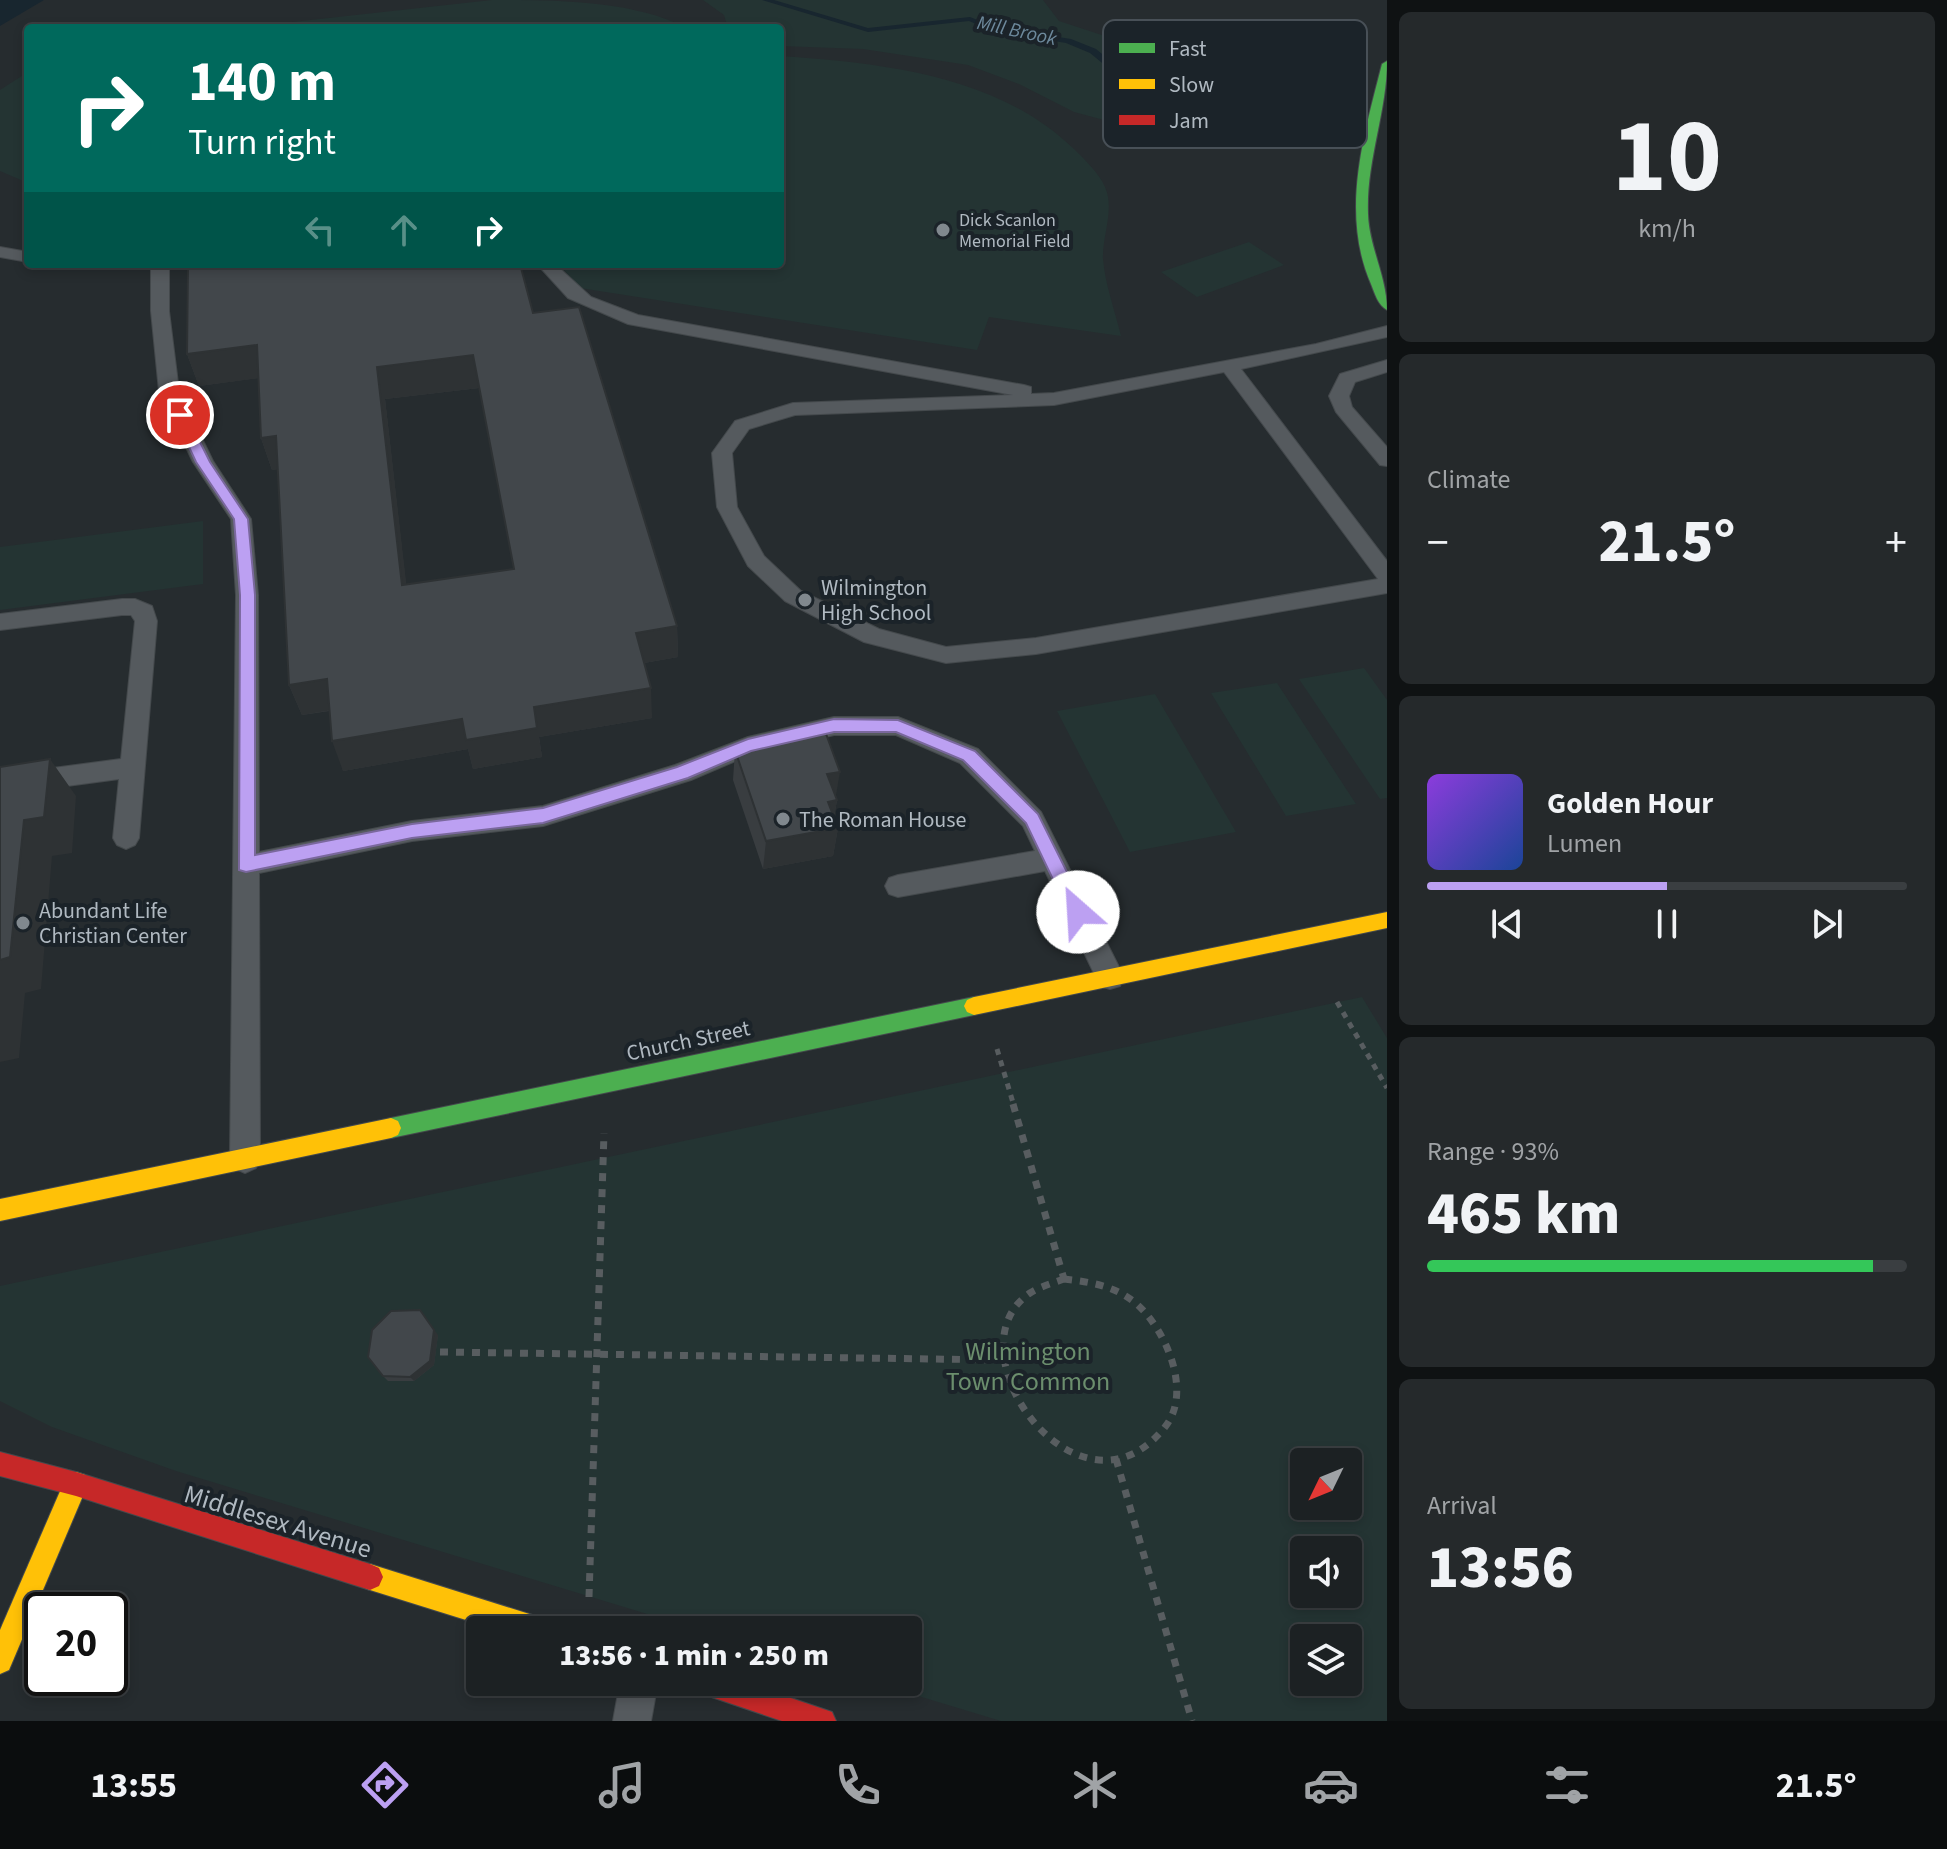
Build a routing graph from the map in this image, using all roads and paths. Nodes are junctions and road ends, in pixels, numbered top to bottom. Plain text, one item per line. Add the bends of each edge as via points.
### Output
1 (1387, 64) edge
2 (0, 252) edge
3 (24, 256) edge
4 (160, 268) edge
5 (549, 268) edge
6 (1387, 306) edge
7 (1387, 331) edge
8 (1229, 366) junction
9 (1387, 366) edge
10 (1060, 398) junction
11 (1387, 460) edge
12 (1387, 576) edge
13 (1387, 585) edge
14 (0, 622) edge
15 (133, 767) junction
16 (0, 785) edge
17 (126, 838) dead end
18 (1052, 859) junction
19 (246, 865) junction
20 (898, 886) dead end
21 (1387, 920) edge
22 (1110, 977) junction
23 (1337, 1002) dead end
24 (997, 1048) dead end
25 (1387, 1088) edge
26 (604, 1132) dead end
27 (245, 1158) junction
28 (0, 1210) edge
29 (1064, 1279) junction
30 (440, 1352) dead end
31 (596, 1354) junction
32 (1004, 1360) junction
33 (1116, 1459) junction
34 (0, 1464) edge
35 (76, 1484) junction
36 (589, 1597) dead end
37 (495, 1616) edge
38 (0, 1661) edge
39 (636, 1696) edge
40 (746, 1696) edge
41 (632, 1721) edge
42 (823, 1721) edge
43 (1192, 1721) edge

1 - 6 street via 1359,191 1365,261
2 - 3 lane
4 - 19 lane via 169,391 203,462 241,519 247,595
5 - 10 lane via 564,289 584,302 634,320
7 - 8 lane
8 - 10 lane
8 - 12 lane
9 - 11 lane via 1347,378 1339,396
10 - 13 lane via 793,409 742,425 722,453 727,507 756,561 793,596 872,636 946,655 1036,646
14 - 15 lane via 122,607 144,612
15 - 16 lane
15 - 17 lane
18 - 19 lane via 1032,819 969,756 898,726 834,726 748,746 682,773 543,816 412,831
18 - 20 lane
18 - 22 lane
19 - 27 lane
21 - 22 street, Church Street
22 - 27 street, Church Street
23 - 25 path
24 - 29 path
26 - 31 path
27 - 28 street, Church Street
29 - 32 path via 1044,1283 1020,1302 1006,1330
29 - 33 path via 1107,1284 1127,1296 1154,1321 1171,1354 1176,1389 1168,1422 1147,1446
30 - 31 path
31 - 32 path
31 - 36 path
32 - 33 path via 1016,1399 1038,1430 1070,1452
33 - 43 path
34 - 35 street, Middlesex Avenue
35 - 37 street, Middlesex Avenue
35 - 38 street
39 - 41 lane
40 - 42 street

